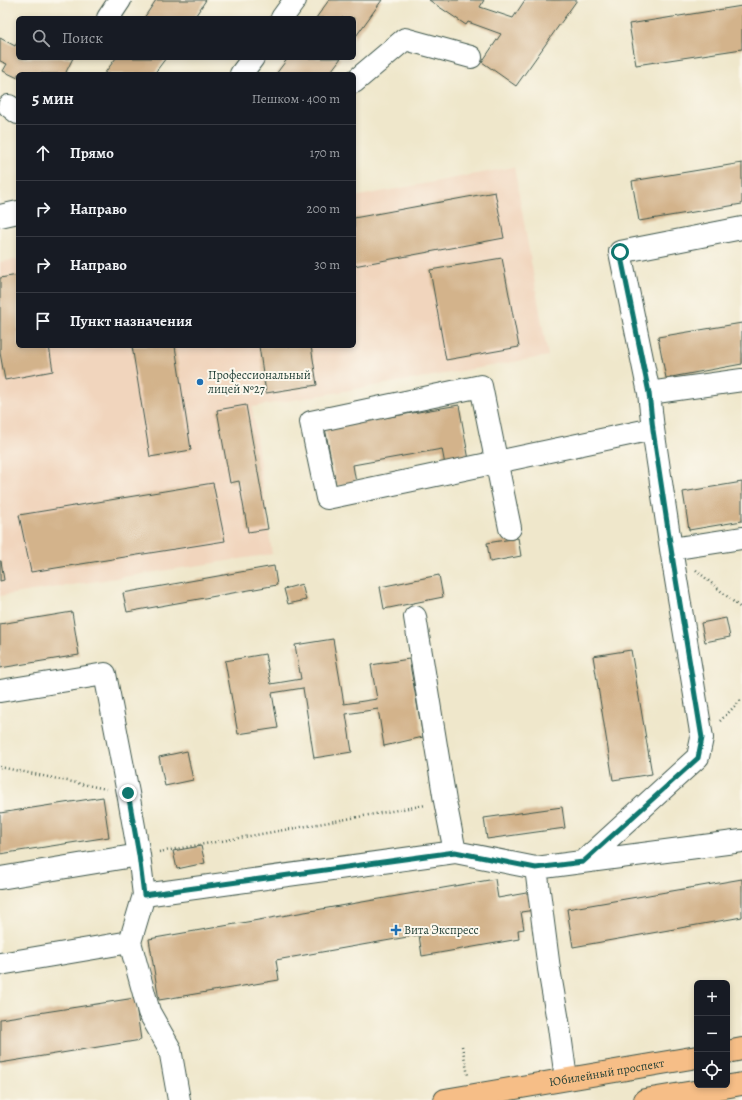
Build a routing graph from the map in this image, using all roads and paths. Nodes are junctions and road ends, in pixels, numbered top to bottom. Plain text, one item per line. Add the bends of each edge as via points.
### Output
1 (120, 0) edge
2 (294, 0) edge
3 (109, 16) edge
4 (283, 16) edge
5 (472, 57) dead end
6 (252, 60) edge
7 (242, 72) edge
8 (356, 80) edge
9 (16, 212) edge
10 (0, 216) edge
11 (742, 228) edge
12 (742, 380) edge
13 (649, 393) junction
14 (653, 430) junction
15 (497, 462) junction
16 (510, 528) dead end
17 (742, 538) edge
18 (671, 549) junction
19 (695, 569) dead end
20 (742, 609) edge
21 (414, 616) dead end
22 (0, 691) edge
23 (742, 699) edge
24 (702, 738) junction
25 (0, 767) edge
26 (128, 793) junction
27 (445, 801) junction
28 (742, 841) edge
29 (455, 852) junction
30 (139, 855) junction
31 (583, 862) junction
32 (536, 868) junction
33 (0, 878) edge
34 (144, 895) junction
35 (130, 942) junction
36 (0, 964) edge
37 (462, 1046) dead end
38 (742, 1049) edge
39 (730, 1051) edge
40 (694, 1058) edge
41 (566, 1079) junction
42 (742, 1084) edge
43 (720, 1094) edge
44 (472, 1095) junction
45 (179, 1100) edge
46 (444, 1100) edge
47 (645, 1100) edge

1 - 3 lane
2 - 4 lane
5 - 8 lane via 405,38
6 - 7 lane
9 - 10 lane
11 - 13 lane via 620,252
12 - 13 lane
13 - 14 lane
14 - 15 lane
14 - 18 lane
15 - 15 lane via 481,386 311,422 327,498
15 - 16 lane
17 - 18 lane
18 - 24 lane
19 - 20 path
21 - 27 lane
22 - 26 lane via 105,674
23 - 24 path
24 - 31 lane via 698,758
25 - 26 path
26 - 30 lane
27 - 29 lane
27 - 30 path
28 - 31 lane
29 - 32 lane
29 - 34 lane
30 - 33 lane
30 - 34 lane
31 - 32 lane
32 - 41 lane
34 - 35 lane
35 - 36 lane
35 - 45 lane via 149,1012 170,1049
37 - 44 path
38 - 39 main road
40 - 41 main road, Юбилейный проспект
41 - 44 main road, Юбилейный проспект
42 - 43 main road
43 - 47 main road
44 - 46 main road, Юбилейный проспект

